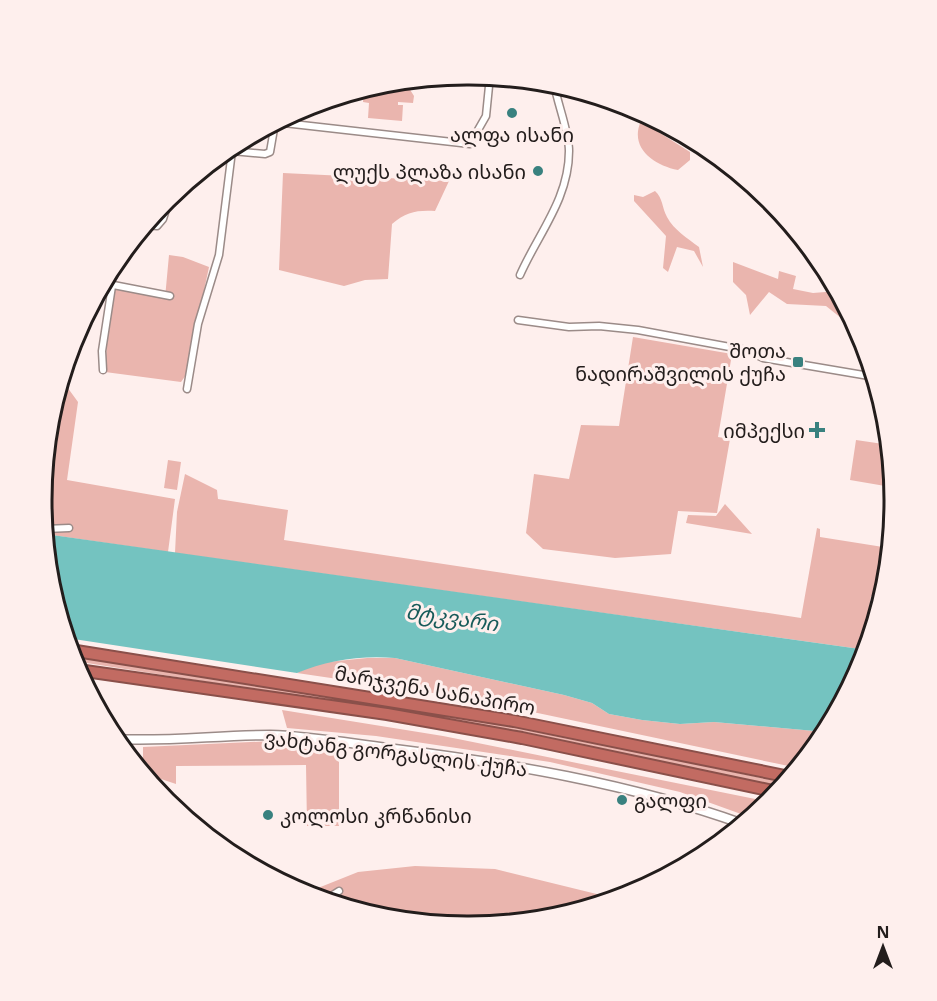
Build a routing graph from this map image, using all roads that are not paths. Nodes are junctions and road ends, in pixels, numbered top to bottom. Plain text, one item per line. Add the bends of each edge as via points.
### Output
1 (489, 85) edge
2 (556, 94) edge
3 (292, 124) edge
4 (273, 133) edge
5 (245, 150) edge
6 (231, 159) edge
7 (520, 275) dead end
8 (112, 286) joint
9 (170, 296) dead end
10 (518, 320) dead end
11 (103, 370) dead end
12 (865, 375) edge
13 (187, 389) dead end
14 (69, 528) dead end
15 (53, 529) edge
16 (81, 652) edge
17 (89, 672) edge
18 (128, 739) edge
19 (781, 775) edge
20 (768, 790) edge
21 (734, 821) edge
22 (339, 891) dead end
23 (335, 894) edge

1 - 3 street via 486,116 470,144
2 - 7 street via 569,148 566,172 553,217
4 - 5 street via 270,152
6 - 13 street via 219,255 198,324
8 - 9 street
8 - 11 street via 102,351
10 - 12 street via 638,330
14 - 15 street
16 - 19 highway, მარჯვენა სანაპირო via 513,721
17 - 20 highway, მარჯვენა სანაპირო via 510,736
18 - 21 street, ვახტანგ გორგასლის ქუჩა via 269,735 460,756 660,798
22 - 23 street

